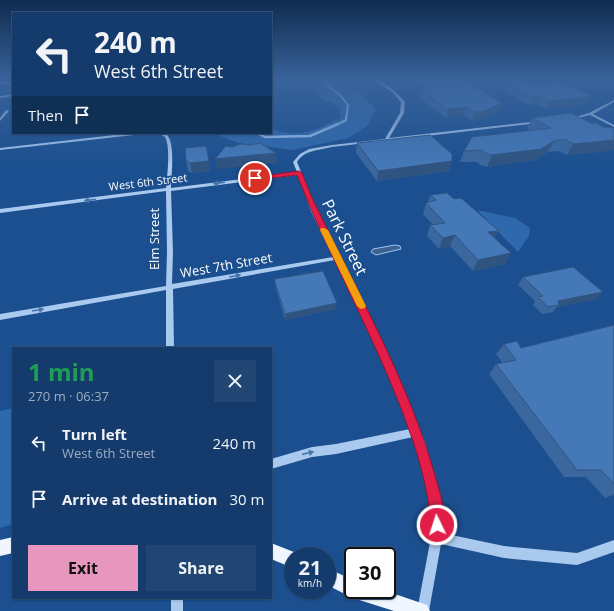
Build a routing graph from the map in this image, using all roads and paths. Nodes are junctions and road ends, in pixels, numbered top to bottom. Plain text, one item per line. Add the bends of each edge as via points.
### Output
1 (402, 108) edge
2 (602, 108) edge
3 (8, 111) dead end
4 (590, 114) junction
5 (0, 120) edge
6 (563, 120) edge
7 (541, 122) edge
8 (614, 126) edge
9 (134, 134) edge
10 (163, 134) edge
11 (386, 140) junction
12 (0, 149) edge
13 (299, 173) junction
14 (169, 190) junction
15 (0, 211) edge
16 (337, 258) junction
17 (169, 288) junction
18 (0, 317) edge
19 (170, 347) edge
20 (416, 432) junction
21 (272, 464) edge
22 (438, 537) junction
23 (12, 545) edge
24 (614, 546) edge
25 (0, 548) edge
26 (272, 550) edge
27 (284, 556) edge
28 (177, 599) edge
29 (384, 599) edge
30 (177, 611) edge
31 (422, 611) edge

1 - 11 street via 402,113
2 - 4 street
3 - 5 street
4 - 6 street
4 - 8 street
7 - 11 street
9 - 12 street
10 - 14 street, Elm Street via 168,141
11 - 13 street via 332,146 302,153 295,162
13 -> 14 street, West 6th Street
13 - 16 street, Park Street
14 -> 15 street, West 6th Street
14 - 17 street, Elm Street
17 -> 16 street, West 7th Street
16 - 20 street, Park Street via 385,357
18 -> 17 street, West 7th Street
17 - 19 street, Elm Street
21 -> 20 street via 312,452
20 - 22 street, Park Street via 435,500
22 - 24 street via 504,552 577,559
22 - 31 street, Park Street
23 - 25 main road
26 - 27 main road
28 - 30 street
29 - 31 main road

